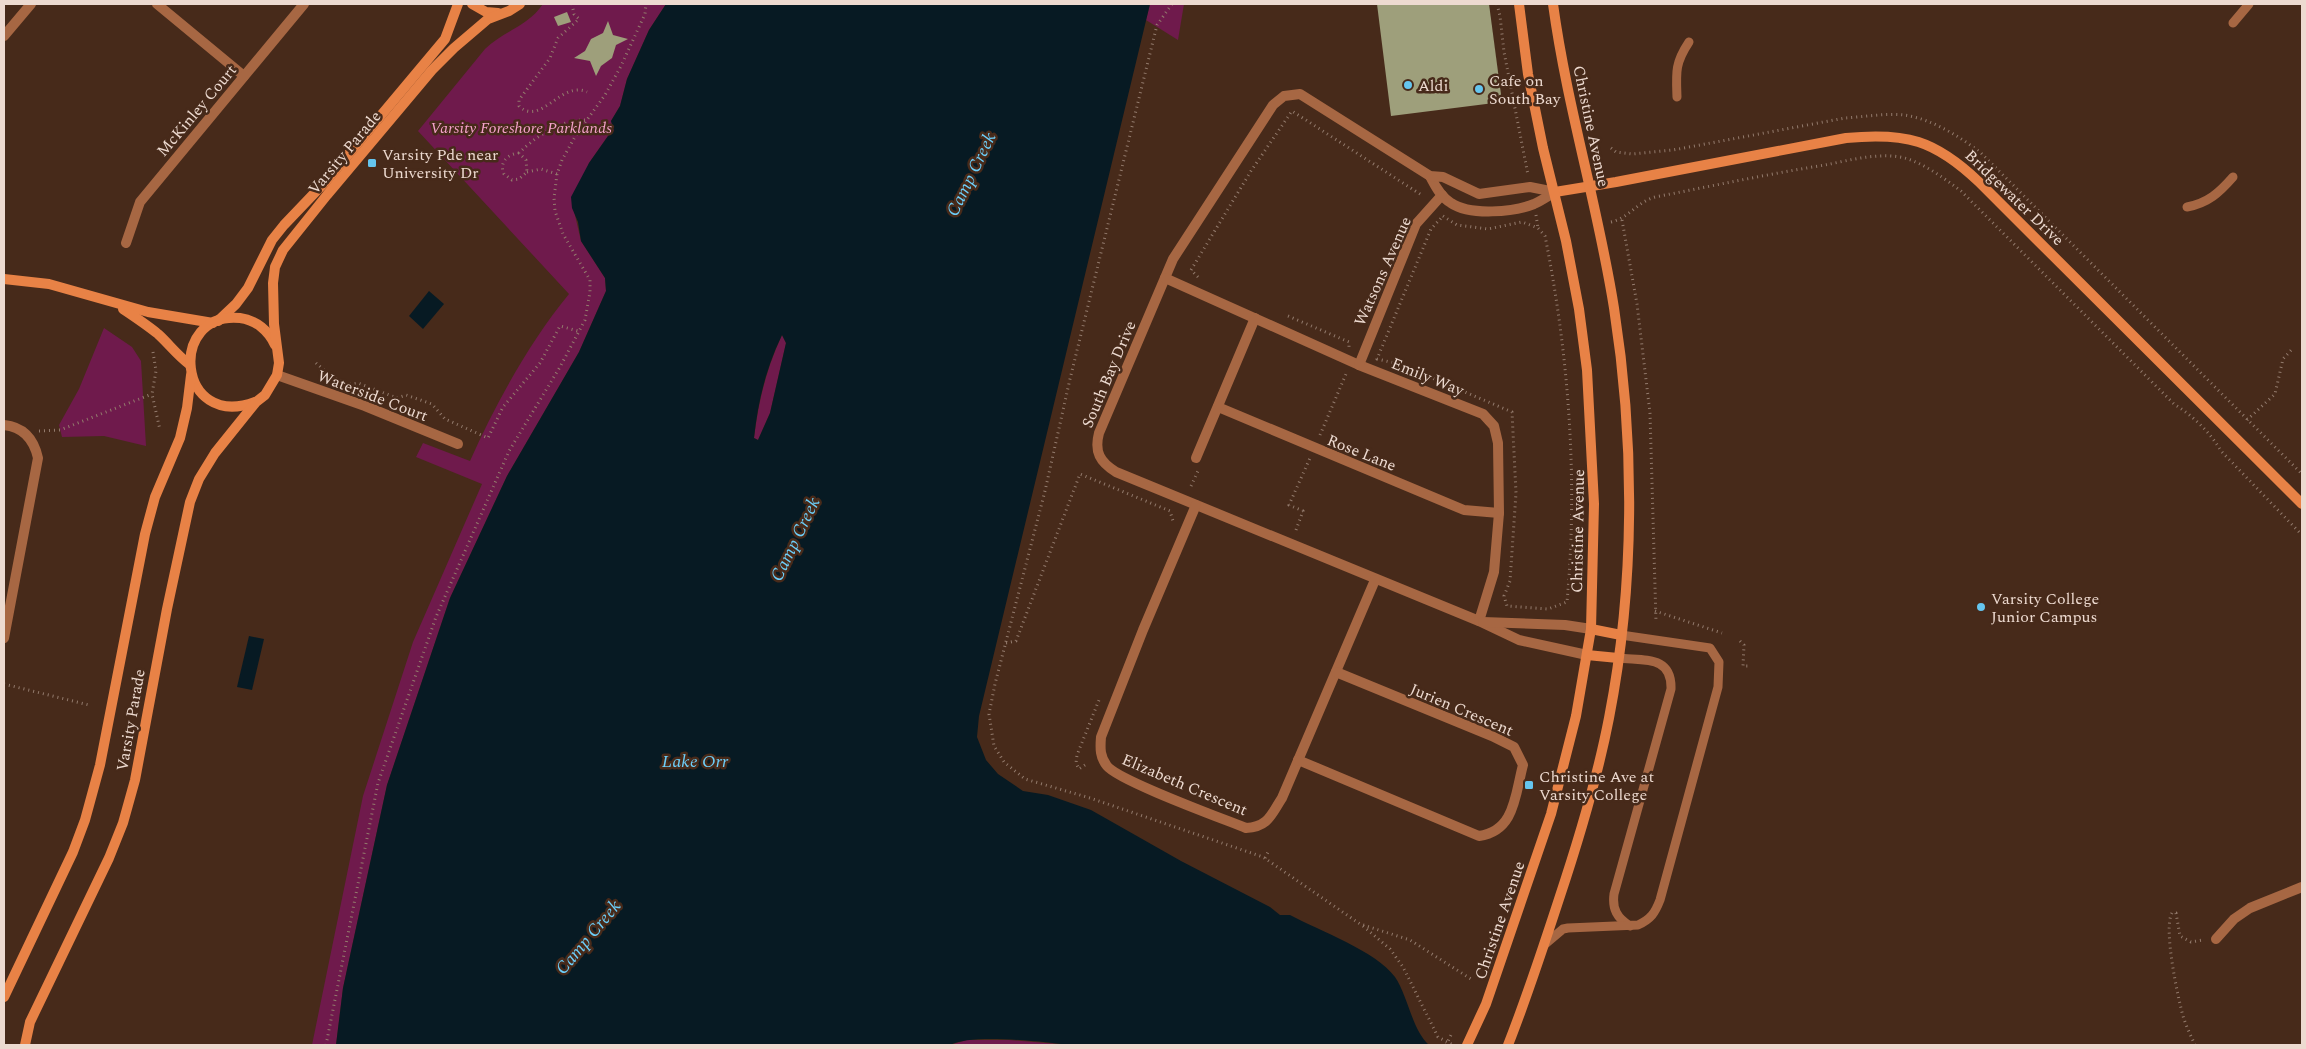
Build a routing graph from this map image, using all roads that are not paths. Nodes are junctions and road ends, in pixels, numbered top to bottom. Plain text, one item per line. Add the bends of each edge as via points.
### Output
1 (31, 4) edge
2 (157, 4) edge
3 (304, 4) edge
4 (458, 4) edge
5 (472, 4) edge
6 (520, 4) edge
7 (1519, 4) edge
8 (1554, 4) edge
9 (2249, 4) edge
10 (509, 11) junction
11 (2233, 23) dead end
12 (4, 36) edge
13 (1689, 42) dead end
14 (244, 76) junction
15 (1676, 97) dead end
16 (1430, 176) junction
17 (2233, 177) dead end
18 (1589, 188) junction
19 (1554, 192) junction
20 (1442, 196) junction
21 (2187, 206) dead end
22 (126, 243) dead end
23 (1165, 278) junction
24 (4, 279) edge
25 (116, 304) junction
26 (1255, 318) junction
27 (215, 322) junction
28 (278, 351) junction
29 (189, 364) junction
30 (1359, 365) junction
31 (191, 375) junction
32 (277, 376) junction
33 (256, 402) junction
34 (1218, 407) junction
35 (4, 426) edge
36 (458, 444) dead end
37 (1196, 458) dead end
38 (2302, 504) edge
39 (1196, 505) junction
40 (1499, 513) junction
41 (1375, 580) junction
42 (1480, 622) junction
43 (1591, 629) junction
44 (1621, 635) junction
45 (4, 638) edge
46 (1587, 655) junction
47 (1618, 658) junction
48 (1336, 672) junction
49 (1298, 760) junction
50 (2302, 886) edge
51 (1630, 926) junction
52 (2216, 939) road end
53 (1544, 945) junction
54 (4, 997) edge
55 (1468, 1044) edge
56 (25, 1045) edge
57 (1508, 1045) edge

1 - 12 street
2 - 14 street
3 - 14 street, McKinley Court
4 - 27 street, Varsity Parade via 445,39 326,181 284,225 272,240 248,288 236,304
5 - 10 street via 486,12 498,14
6 - 10 street, Varsity Parade
7 - 19 street, Christine Avenue via 1528,74
8 - 18 street, Christine Avenue
9 - 11 lane
10 - 28 street, Varsity Parade via 488,19 438,64 283,250 275,267 273,283
13 - 15 lane via 1676,67
14 - 22 street, McKinley Court via 140,202
16 - 19 street, South Bay Drive via 1443,177 1478,194 1530,187
16 - 20 street, South Bay Drive
16 - 23 street, South Bay Drive via 1300,94 1284,96 1268,113 1173,259
17 - 21 lane via 2213,198
18 - 19 street, Bridgewater Drive
18 - 38 street, Bridgewater Drive via 1846,138 1899,136 1935,148 1950,156 1979,182
18 - 44 street, Christine Avenue via 1614,310 1622,383 1628,476
19 - 20 street, South Bay Drive via 1534,204 1484,212 1467,211
19 - 43 street, Christine Avenue via 1579,309 1587,370 1594,504
20 - 30 street, Watsons Avenue via 1416,224
23 - 26 street, Emily Way
23 - 39 street, South Bay Drive via 1096,444 1106,465 1116,472
24 - 25 street via 49,284
25 - 27 street
25 - 29 street via 145,323
26 - 30 street, Emily Way
26 - 34 street
27 - 28 street via 230,318 254,322 265,329
27 - 29 street, Varsity Parade via 195,340
28 - 32 street, Varsity Parade
29 - 31 street, Varsity Parade
30 - 40 street, Emily Way via 1483,414 1494,426 1498,443
31 - 33 street, Varsity Parade via 196,387 217,404 230,408
31 - 54 street, Varsity Parade via 180,438 155,496 146,534 94,790 73,852
32 - 33 street, Varsity Parade via 266,395
32 - 36 street, Waterside Court via 365,406
33 - 56 street, Varsity Parade via 215,454 199,479 190,502 135,780 123,823 30,1022
34 - 37 street
34 - 40 street, Rose Lane via 1464,510
35 - 45 street via 21,430 30,437 36,446 38,468
39 - 41 street, South Bay Drive
39 - 49 street, Elizabeth Crescent via 1143,630 1101,737 1099,752 1108,768 1135,783 1246,828 1267,822 1282,798
40 - 42 street, Emily Way via 1495,565
41 - 42 street, South Bay Drive
41 - 48 street, Elizabeth Crescent
42 - 43 street, South Bay Drive
42 - 46 street, South Bay Drive via 1519,640
43 - 44 street
43 - 46 street, Christine Avenue
44 - 47 street, Christine Avenue
44 - 51 lane via 1710,648 1719,662 1720,671 1660,900 1648,920
46 - 47 street
46 - 55 street, Christine Avenue via 1574,724 1551,814 1486,1004
47 - 51 lane via 1660,663 1672,678 1614,894 1616,913
47 - 53 street, Christine Avenue via 1589,805
48 - 49 street, Elizabeth Crescent
48 - 49 street, Jurien Crescent via 1514,747 1523,765 1510,814 1503,828 1490,835 1479,836
50 - 52 street via 2250,908 2234,919
51 - 53 lane via 1568,928
53 - 57 street, Christine Avenue

